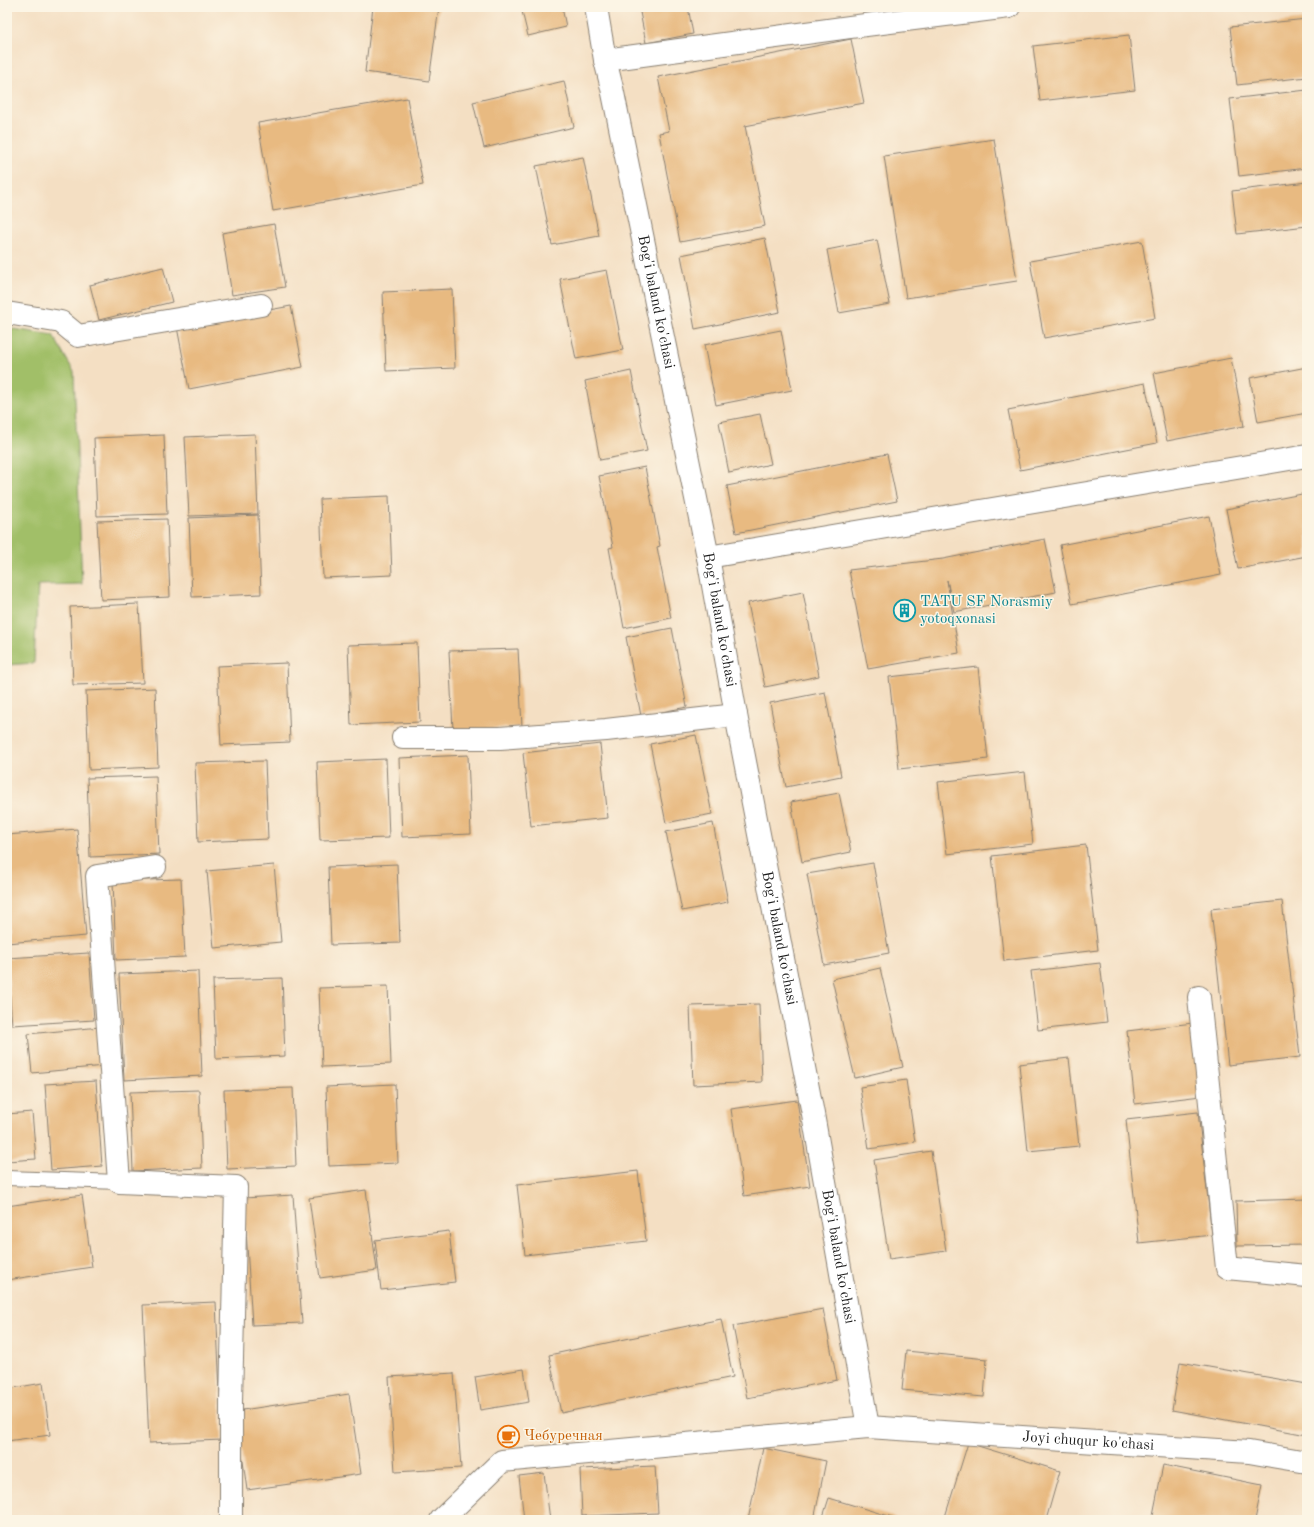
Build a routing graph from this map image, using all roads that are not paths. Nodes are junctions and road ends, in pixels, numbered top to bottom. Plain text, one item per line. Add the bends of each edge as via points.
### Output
1 (596, 7) edge
2 (1009, 7) edge
3 (605, 60) junction
4 (262, 305) dead end
5 (7, 313) edge
6 (1307, 456) edge
7 (708, 557) junction
8 (736, 715) junction
9 (403, 738) dead end
10 (155, 867) dead end
11 (1199, 997) dead end
12 (7, 1178) edge
13 (119, 1182) junction
14 (1307, 1276) edge
15 (868, 1427) junction
16 (1307, 1462) edge
17 (231, 1520) edge
18 (441, 1520) edge

1 - 3 street, Bog'i baland ko'chasi
2 - 3 street
3 - 7 street, Bog'i baland ko'chasi
4 - 5 street via 78,336 61,322
6 - 7 street
7 - 8 street, Bog'i baland ko'chasi
8 - 9 street via 606,730 500,738
8 - 15 street, Bog'i baland ko'chasi via 813,1114
10 - 13 street via 97,876
11 - 14 street via 1227,1268
12 - 13 lane
13 - 17 street via 236,1187
15 - 16 street, Joyi chuqur ko'chasi via 1249,1452
15 - 18 street via 502,1461

